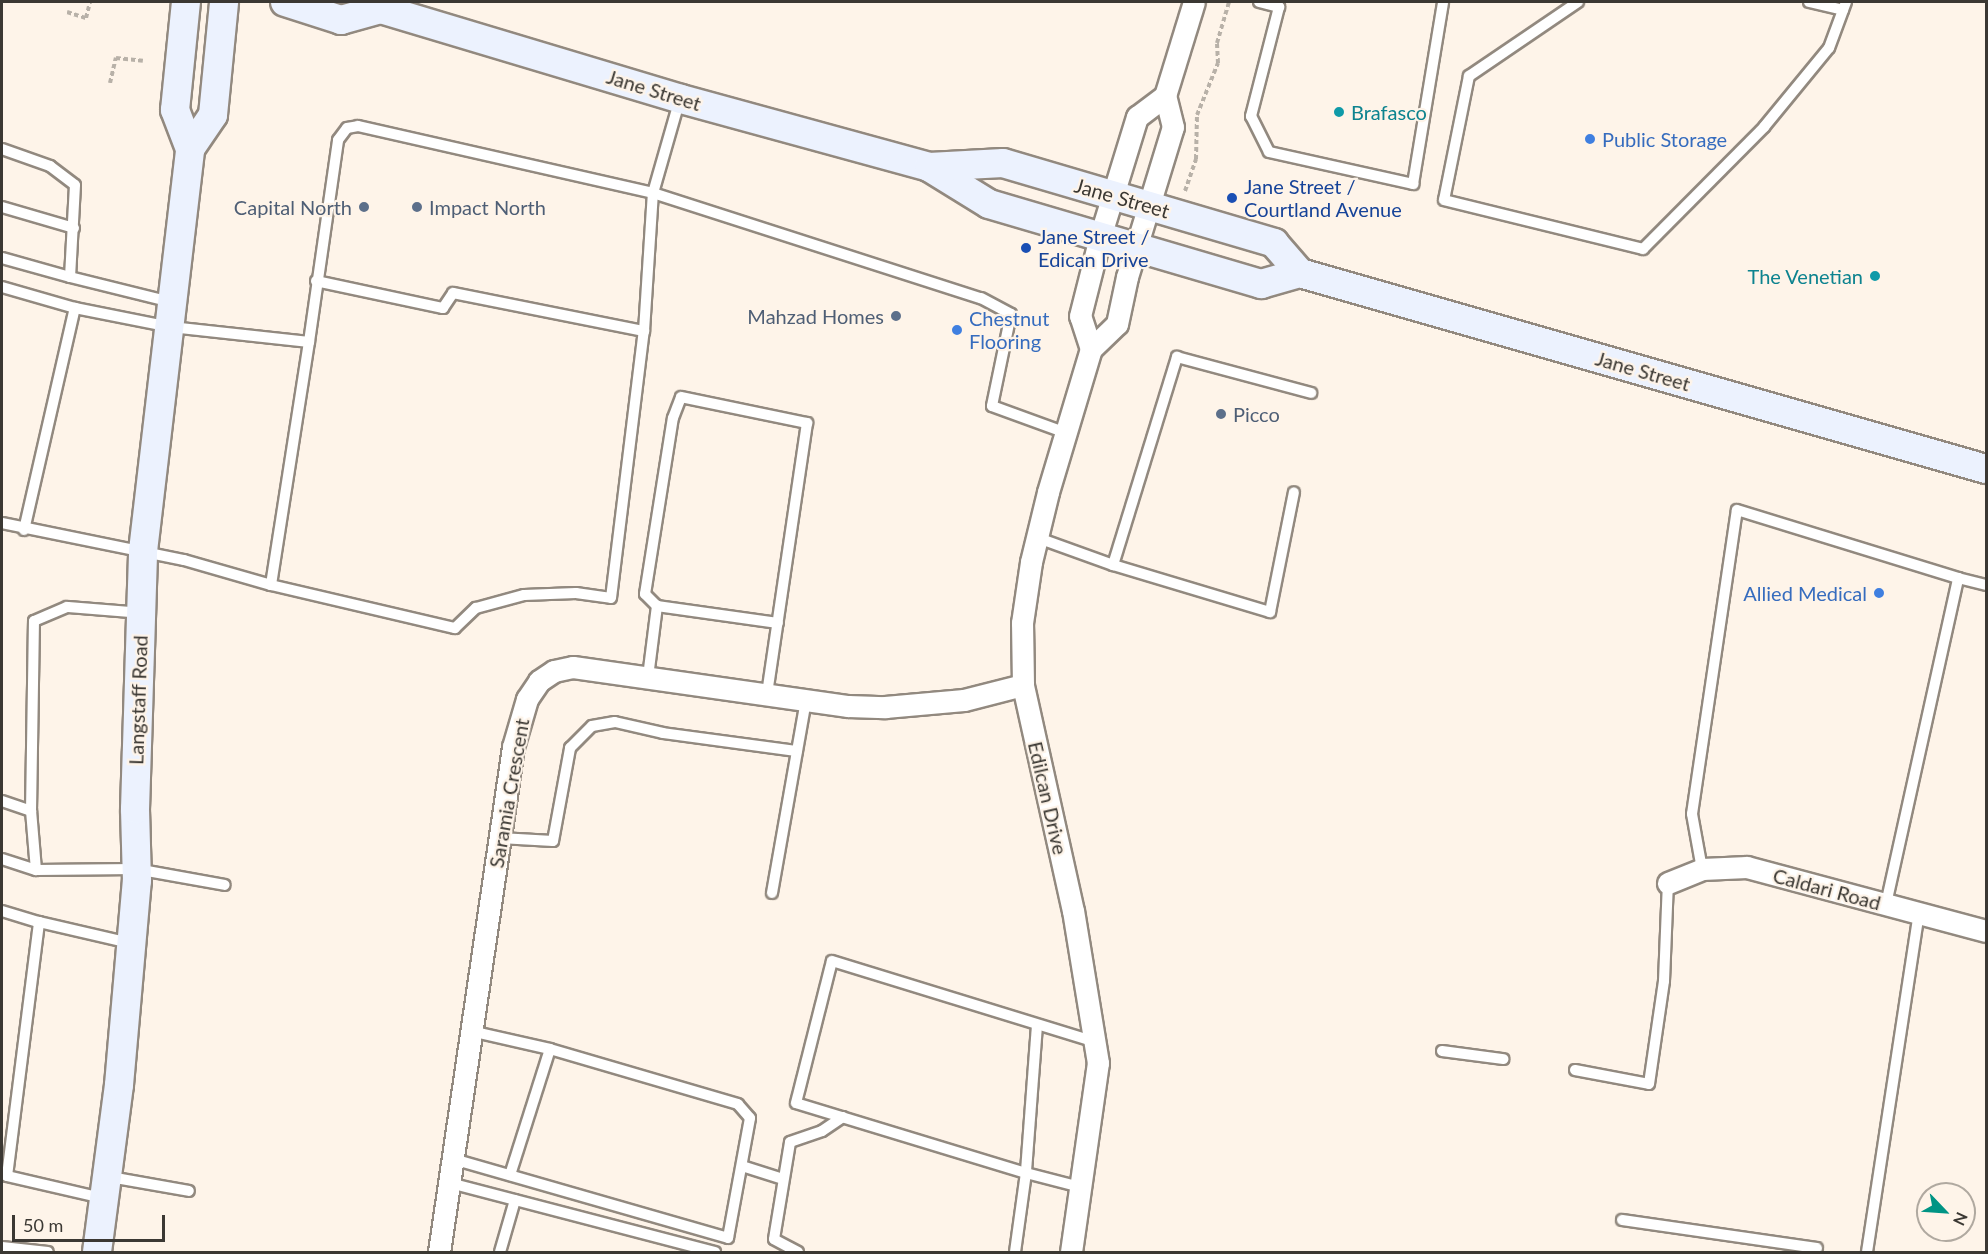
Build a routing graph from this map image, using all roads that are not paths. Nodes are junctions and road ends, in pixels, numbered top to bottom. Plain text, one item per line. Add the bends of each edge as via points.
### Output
1 (186, 2) edge
2 (224, 2) edge
3 (285, 2) edge
4 (1194, 2) edge
5 (1259, 2) edge
6 (1443, 2) edge
7 (1578, 2) edge
8 (1809, 2) edge
9 (1280, 4) edge
10 (377, 5) edge
11 (1844, 6) edge
12 (1165, 96) junction
13 (681, 99) junction
14 (2, 149) edge
15 (190, 149) junction
16 (929, 167) junction
17 (653, 192) junction
18 (1112, 196) junction
19 (1148, 206) junction
20 (2, 207) edge
21 (74, 228) junction
22 (1100, 237) junction
23 (1135, 247) junction
24 (2, 258) edge
25 (1300, 273) junction
26 (70, 277) junction
27 (316, 281) junction
28 (2, 287) edge
29 (75, 308) junction
30 (173, 315) junction
31 (644, 331) junction
32 (309, 342) junction
33 (1091, 349) junction
34 (1311, 393) dead end
35 (1066, 433) junction
36 (1986, 469) edge
37 (1294, 492) dead end
38 (2, 523) edge
39 (24, 530) junction
40 (1038, 538) junction
41 (142, 551) junction
42 (1113, 565) junction
43 (1958, 578) junction
44 (271, 585) junction
45 (1986, 585) edge
46 (657, 606) junction
47 (141, 613) junction
48 (778, 623) junction
49 (648, 677) junction
50 (1023, 685) junction
51 (767, 694) junction
52 (806, 700) junction
53 (797, 752) junction
54 (2, 801) edge
55 (30, 811) junction
56 (500, 838) junction
57 (2, 859) edge
58 (136, 869) junction
59 (1702, 869) junction
60 (36, 870) junction
61 (1668, 883) joint
62 (225, 885) dead end
63 (772, 893) dead end
64 (1886, 904) junction
65 (2, 911) edge
66 (1920, 913) junction
67 (39, 922) junction
68 (1986, 931) edge
69 (132, 944) junction
70 (1037, 1025) junction
71 (470, 1031) junction
72 (1095, 1042) junction
73 (550, 1049) junction
74 (1442, 1051) dead end
75 (1503, 1059) dead end
76 (1575, 1070) dead end
77 (843, 1117) junction
78 (453, 1159) junction
79 (742, 1166) junction
80 (1026, 1173) junction
81 (510, 1175) junction
82 (4, 1179) edge
83 (783, 1179) junction
84 (450, 1183) junction
85 (1080, 1187) junction
86 (108, 1188) junction
87 (189, 1191) dead end
88 (515, 1200) junction
89 (1622, 1220) dead end
90 (2, 1247) edge
91 (1817, 1248) dead end
92 (48, 1252) edge
93 (97, 1252) edge
94 (439, 1252) edge
95 (500, 1252) edge
96 (715, 1252) edge
97 (798, 1252) edge
98 (1015, 1252) edge
99 (1071, 1252) edge
100 (1867, 1252) edge

1 - 15 main road, Langstaff Road via 175,110
2 - 15 main road, Langstaff Road via 213,116
3 - 10 main road, Jane Street via 341,20
4 - 12 street
5 - 9 lane
6 - 9 lane via 1413,183 1269,152 1251,116
7 - 11 lane via 1468,76 1444,200 1643,249 1764,127 1829,48
8 - 11 lane
10 - 13 main road, Jane Street
12 - 18 street via 1137,117
12 - 19 street, Edilcan Drive via 1173,127
13 - 16 main road, Jane Street
13 - 17 lane
14 - 21 lane via 50,166 75,185
15 - 30 main road, Langstaff Road
16 - 18 main road, Jane Street via 1003,163
16 - 22 main road, Jane Street via 989,204
17 - 27 lane via 358,126 347,128 338,140
17 - 31 lane
17 - 35 lane via 981,298 1011,314 992,406
18 - 19 main road, Jane Street
18 - 22 street
19 - 23 street, Edilcan Drive
19 - 25 main road, Jane Street via 1274,243
20 - 21 lane
21 - 26 lane
22 - 23 main road, Jane Street
22 - 33 street via 1080,316
23 - 25 main road, Jane Street via 1260,284
23 - 33 street, Edilcan Drive via 1117,324
24 - 26 lane
25 - 36 main road, Jane Street
26 - 30 lane
27 - 31 lane via 443,308 453,293
27 - 32 lane
28 - 29 lane
29 - 30 lane
29 - 39 lane
30 - 32 lane
30 - 41 main road, Langstaff Road
31 - 44 lane via 611,598 576,593 524,595 476,608 455,628
32 - 44 lane
33 - 35 street, Edilcan Drive
34 - 42 lane via 1177,357
35 - 40 street, Edilcan Drive
37 - 42 lane via 1270,612
38 - 39 lane
39 - 41 lane
40 - 42 lane
40 - 50 street, Edilcan Drive via 1022,623
41 - 44 lane
41 - 47 main road, Langstaff Road
43 - 45 lane
43 - 59 lane via 1737,510 1692,814
43 - 64 lane
46 - 48 lane
46 - 48 lane via 645,594 673,418 681,397 807,423
46 - 49 lane
47 - 55 lane via 67,607 34,621
47 - 58 main road, Langstaff Road
48 - 51 lane
49 - 51 street, Saramia Crescent
49 - 56 street, Saramia Crescent via 573,667 554,671 539,681 527,699 513,747
50 - 52 street, Saramia Crescent via 927,706
50 - 72 street, Edilcan Drive via 1073,911
51 - 52 street, Saramia Crescent
52 - 53 lane
53 - 56 lane via 663,733 615,722 592,726 570,748 554,841
53 - 63 lane
54 - 55 lane
55 - 60 lane
56 - 71 street, Saramia Crescent
57 - 60 lane
58 - 60 lane
58 - 62 lane
58 - 69 main road, Langstaff Road
59 - 61 street, Caldari Road
59 - 64 street, Caldari Road via 1747,867
61 - 76 lane via 1664,981 1649,1084
64 - 66 street, Caldari Road
65 - 67 lane
66 - 68 street, Caldari Road
66 - 100 lane
67 - 69 lane
67 - 82 lane
69 - 86 main road, Langstaff Road
70 - 72 lane
70 - 77 lane via 832,961 796,1103
70 - 80 lane
71 - 73 lane
71 - 78 street, Saramia Crescent
72 - 85 street, Edilcan Drive via 1098,1063
73 - 79 lane via 738,1104 750,1118
73 - 81 lane
74 - 75 lane
77 - 80 lane
77 - 83 lane via 822,1131 790,1142
78 - 81 lane
78 - 84 street, Saramia Crescent
79 - 81 lane via 728,1238
79 - 83 lane
80 - 85 lane
80 - 98 lane
82 - 86 lane
83 - 97 lane via 774,1239
84 - 88 lane
84 - 94 street, Saramia Crescent
85 - 99 street, Edilcan Drive
86 - 87 lane
86 - 93 main road, Langstaff Road
88 - 95 lane
88 - 96 lane
89 - 91 lane
90 - 92 lane

